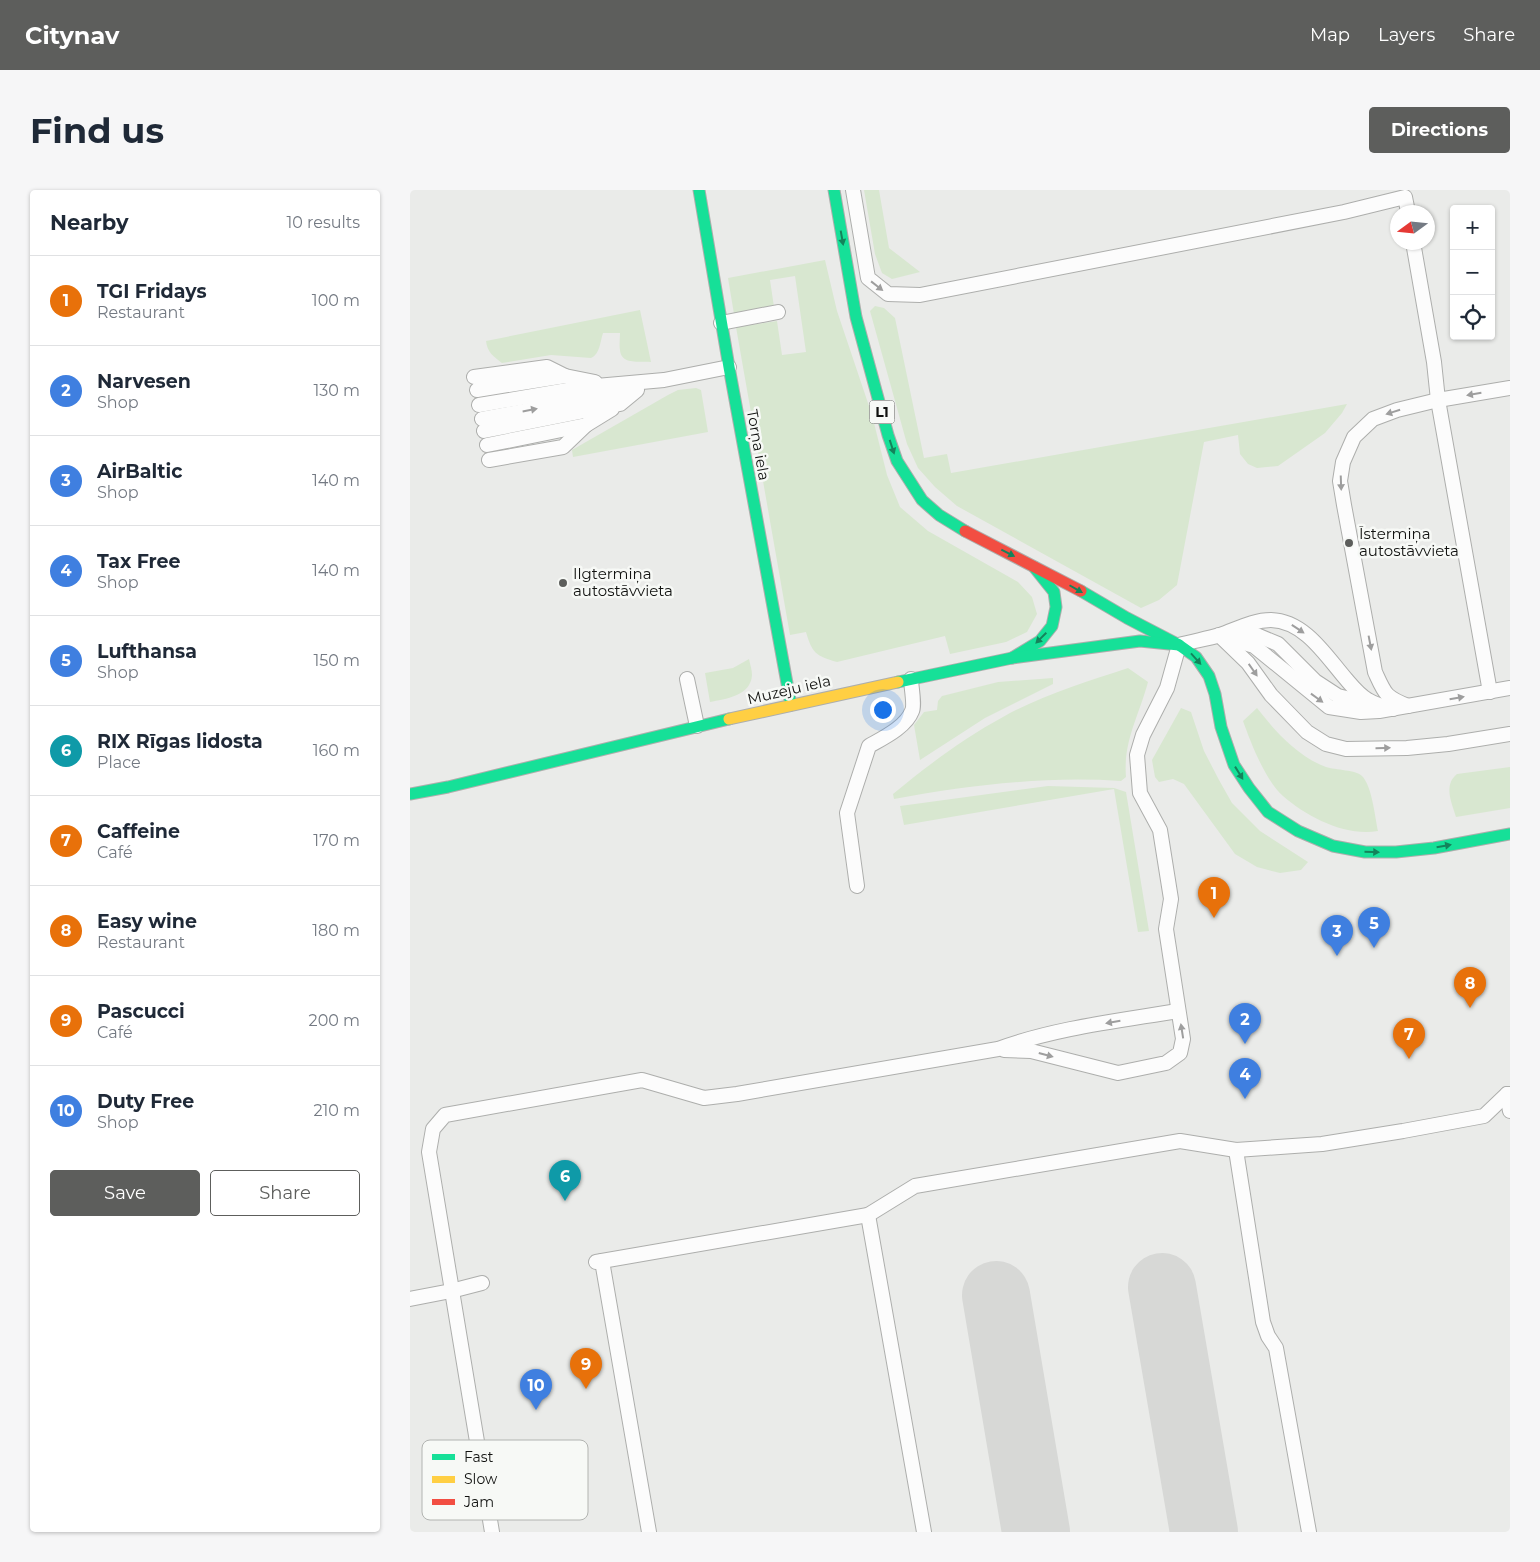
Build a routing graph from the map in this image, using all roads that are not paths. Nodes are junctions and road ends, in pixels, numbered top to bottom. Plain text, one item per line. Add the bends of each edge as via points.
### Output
1 (699, 190) edge
2 (834, 190) edge
3 (853, 190) edge
4 (1407, 205) edge
5 (1414, 250) edge
6 (778, 312) dead end
7 (721, 323) junction
8 (729, 367) junction
9 (664, 380) junction
10 (476, 384) dead end
11 (613, 386) junction
12 (1510, 388) edge
13 (637, 390) junction
14 (1438, 400) junction
15 (620, 404) junction
16 (479, 405) dead end
17 (586, 424) junction
18 (484, 431) junction
19 (489, 460) dead end
20 (1033, 566) junction
21 (1219, 635) junction
22 (1179, 645) junction
23 (1012, 658) junction
24 (687, 678) dead end
25 (911, 679) junction
26 (1510, 688) edge
27 (1490, 692) junction
28 (791, 705) junction
29 (1408, 706) junction
30 (1393, 709) junction
31 (697, 726) junction
32 (1510, 734) edge
33 (410, 794) edge
34 (1510, 834) edge
35 (857, 886) dead end
36 (1178, 1011) junction
37 (998, 1049) junction
38 (1508, 1094) edge
39 (1510, 1111) edge
40 (1236, 1150) junction
41 (868, 1215) junction
42 (482, 1283) dead end
43 (451, 1291) junction
44 (410, 1298) edge
45 (476, 1440) edge
46 (649, 1532) edge
47 (924, 1532) edge
48 (1309, 1532) edge

1 - 7 street, Torņa iela
2 -> 20 street, L1 via 856,317 897,461 922,500 939,515
3 -> 4 lane via 868,278 888,294 920,295 1335,214 1405,197
5 - 14 lane
6 - 7 lane
7 - 8 street, Torņa iela
8 - 9 lane
8 - 28 street, Torņa iela
9 - 11 lane
9 - 13 lane
10 - 11 lane via 565,376
11 - 16 lane via 585,387
12 -> 14 lane
13 - 15 lane
18 -> 13 lane
14 - 27 lane
14 -> 29 lane via 1373,419 1354,437 1343,462 1340,481 1375,672 1384,693
15 - 17 lane
15 - 18 lane
17 - 18 lane
17 - 19 lane via 563,447
20 -> 22 street
20 -> 23 street via 1054,592 1056,607 1052,626 1040,641
21 - 22 lane
21 -> 30 lane via 1254,646 1329,707 1361,712
21 -> 30 lane via 1269,620 1286,622 1301,630 1319,647 1367,700
21 -> 32 lane via 1248,663 1271,695 1307,732 1326,744 1346,749 1407,748
22 - 23 street, Muzeju iela via 1140,641
22 -> 34 street via 1196,657 1209,676 1221,728 1239,773 1268,812 1298,831 1333,846 1365,852 1434,848
22 - 36 lane via 1167,688 1143,735 1137,756 1140,793 1160,830 1171,899 1166,928
23 - 25 street, Muzeju iela
24 - 31 lane
25 - 28 street, Muzeju iela
25 - 35 lane via 913,710 892,733 869,746 847,813
26 - 27 lane
29 -> 27 lane
28 - 31 street, Muzeju iela
29 - 30 lane
31 - 33 street, Muzeju iela
36 -> 37 lane via 1056,1032
37 -> 36 lane via 1031,1051 1118,1073 1166,1063 1180,1053 1183,1039
37 - 43 lane via 704,1098 642,1080 445,1115 433,1129 429,1152
38 - 39 lane
38 - 40 lane via 1484,1116 1322,1144
40 - 41 lane via 1180,1141 915,1186
40 - 48 lane via 1263,1322 1276,1348
41 - 46 lane via 599,1262
41 - 47 lane
42 - 43 lane
43 - 44 lane
43 - 45 lane

